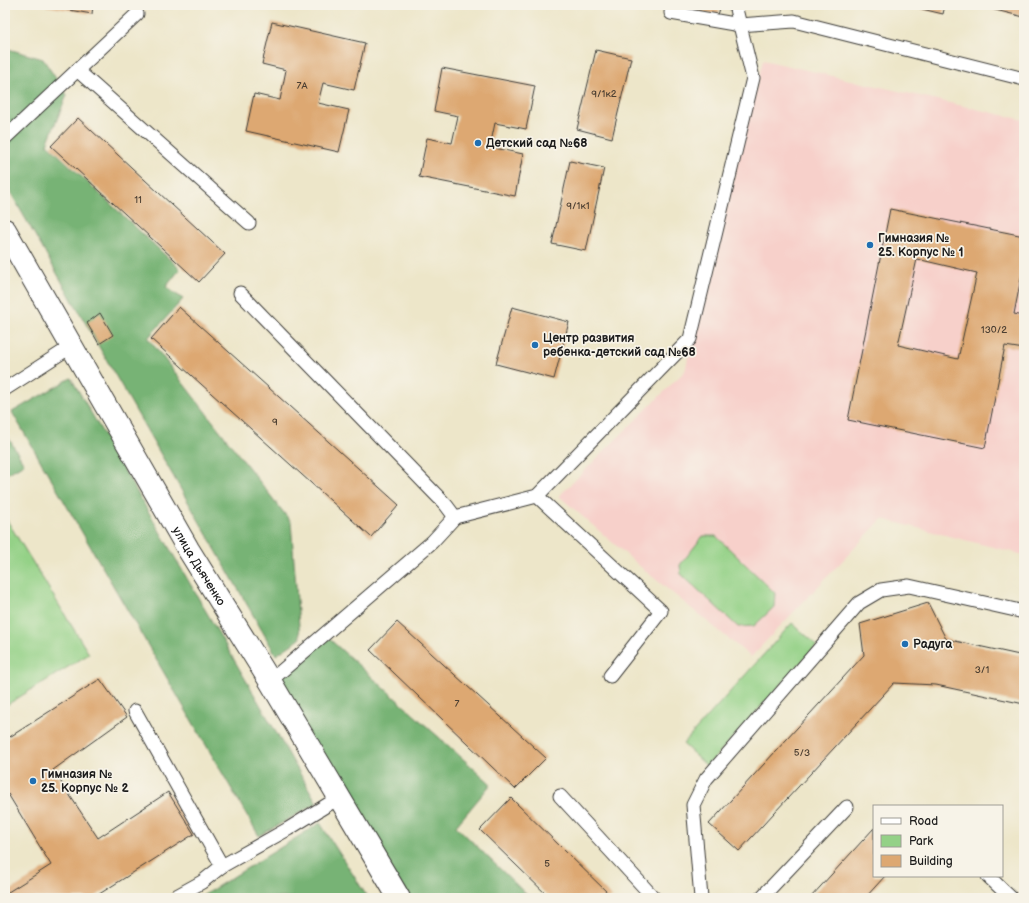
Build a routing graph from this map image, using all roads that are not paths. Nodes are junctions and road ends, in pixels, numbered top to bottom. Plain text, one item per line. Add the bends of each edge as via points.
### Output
1 (672, 5) edge
2 (735, 5) edge
3 (137, 14) dead end
4 (740, 25) junction
5 (77, 70) junction
6 (1024, 79) edge
7 (5, 138) edge
8 (248, 223) dead end
9 (5, 230) edge
10 (240, 293) dead end
11 (72, 346) junction
12 (5, 389) edge
13 (537, 496) junction
14 (456, 517) junction
15 (1024, 612) edge
16 (610, 676) dead end
17 (270, 682) junction
18 (135, 711) dead end
19 (560, 796) dead end
20 (340, 797) junction
21 (847, 807) dead end
22 (222, 866) junction
23 (989, 877) edge
24 (1007, 897) edge
25 (173, 898) edge
26 (399, 898) edge
27 (654, 898) edge
28 (701, 898) edge
29 (761, 898) edge

1 - 4 lane via 671,13
2 - 4 lane
3 - 5 lane
4 - 6 lane via 794,21
4 - 13 lane via 753,78 690,339
5 - 7 lane
5 - 8 lane
9 - 11 street, улица Дьяченко
10 - 14 lane
11 - 12 lane
11 - 17 street, улица Дьяченко via 188,549
13 - 14 lane
13 - 16 lane via 665,615
14 - 17 lane via 432,542
15 - 28 lane via 909,586 881,590 859,603 706,779 693,806
17 - 20 street, улица Дьяченко
18 - 22 lane
19 - 27 lane
20 - 22 lane
20 - 26 street, улица Дьяченко
21 - 29 lane
22 - 25 lane via 202,882
23 - 24 lane

